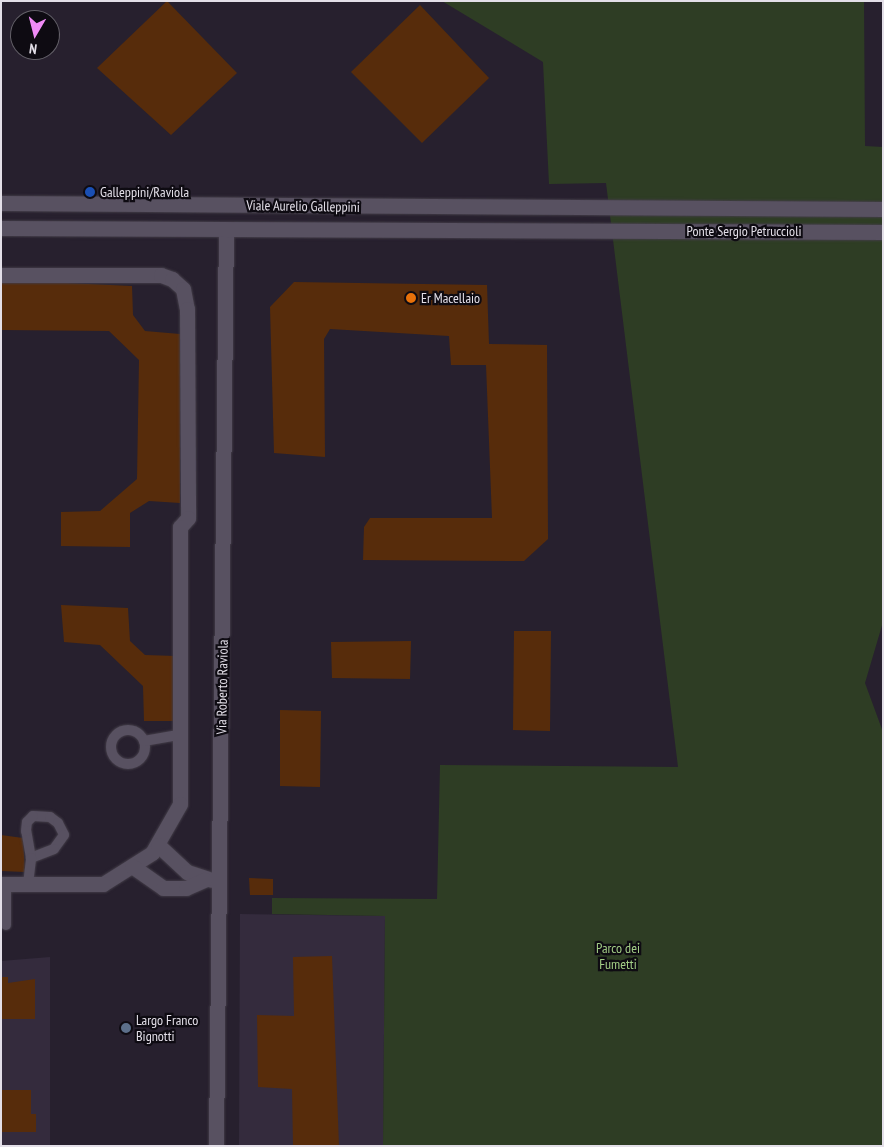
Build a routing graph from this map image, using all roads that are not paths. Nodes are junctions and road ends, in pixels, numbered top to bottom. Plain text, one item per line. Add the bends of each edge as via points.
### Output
1 (1, 204) edge
2 (605, 206) joint
3 (883, 209) edge
4 (1, 228) edge
5 (226, 229) junction
6 (605, 232) joint
7 (883, 232) edge
8 (1, 275) edge
9 (182, 734) junction
10 (144, 741) dead end
11 (158, 845) junction
12 (31, 858) junction
13 (132, 866) junction
14 (211, 880) junction
15 (4, 884) edge
16 (28, 884) junction
17 (6, 925) dead end
18 (216, 1146) edge

1 - 2 street, Viale Aurelio Galleppini
2 - 3 street, Ponte Sergio Petruccioli
4 - 5 street, Viale Aurelio Galleppini
5 - 6 street, Viale Aurelio Galleppini
5 - 14 street, Via Roberto Raviola
6 - 7 street, Ponte Sergio Petruccioli
8 - 9 street via 160,275 183,290 187,308 188,518 180,527
9 - 10 lane
9 - 11 street via 180,804
11 - 13 street
11 - 14 street via 172,862
12 - 12 lane via 26,822 33,816 50,818 58,823 64,835 62,842 54,849
12 - 16 lane
13 - 14 street via 163,888 186,888
13 - 16 street via 103,884
14 - 18 street, Via Roberto Raviola
15 - 16 street
15 - 17 lane

